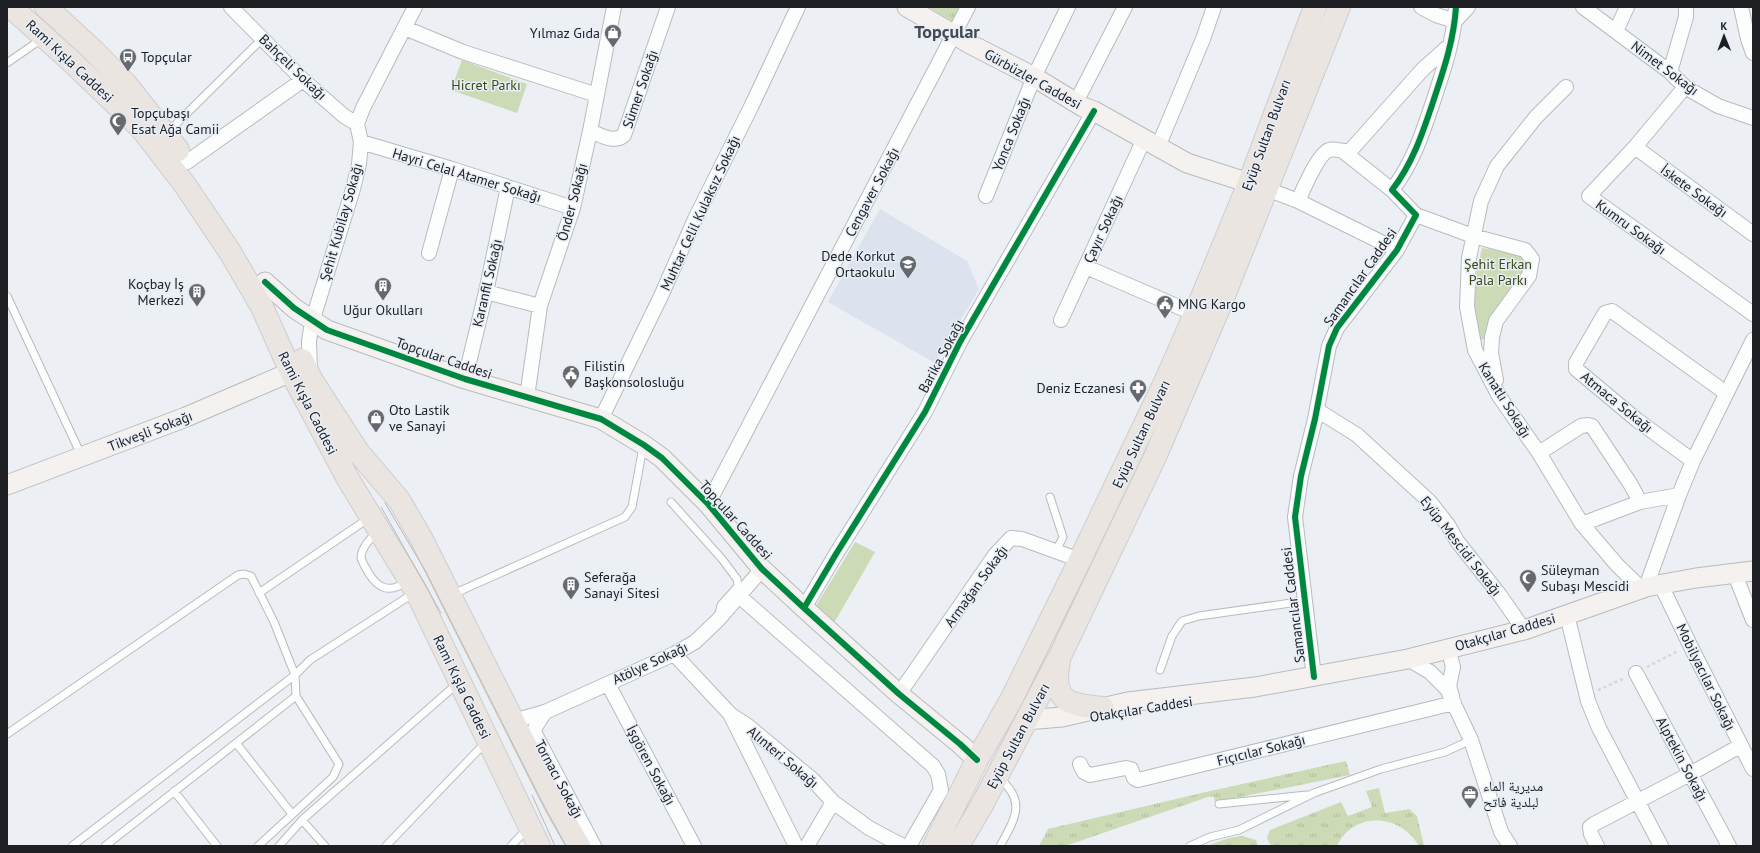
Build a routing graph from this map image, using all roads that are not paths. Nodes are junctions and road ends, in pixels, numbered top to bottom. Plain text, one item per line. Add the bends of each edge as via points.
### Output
1 (18, 7) edge
2 (46, 7) edge
3 (231, 7) edge
4 (415, 7) edge
5 (614, 7) edge
6 (668, 7) edge
7 (798, 7) edge
8 (907, 7) edge
9 (968, 7) edge
10 (1068, 7) edge
11 (1125, 7) edge
12 (1214, 7) edge
13 (1316, 7) edge
14 (1339, 7) edge
15 (1421, 7) edge
16 (1456, 7) edge
17 (1468, 7) edge
18 (1627, 7) edge
19 (1686, 7) edge
20 (1742, 7) edge
21 (1590, 10) edge
22 (1455, 21) junction
23 (404, 28) junction
24 (1616, 31) junction
25 (953, 34) junction
26 (44, 37) junction
27 (263, 38) junction
28 (1450, 45) junction
29 (1753, 53) edge
30 (7, 63) edge
31 (1670, 72) junction
32 (1034, 77) junction
33 (303, 80) junction
34 (1566, 87) dead end
35 (1685, 87) junction
36 (597, 95) junction
37 (1076, 102) junction
38 (1094, 111) junction
39 (1753, 118) edge
40 (357, 124) junction
41 (590, 131) junction
42 (166, 134) junction
43 (361, 142) junction
44 (1151, 143) junction
45 (1635, 147) junction
46 (1344, 152) junction
47 (187, 162) junction
48 (452, 169) junction
49 (1258, 186) junction
50 (508, 187) junction
51 (1392, 190) junction
52 (986, 196) dead end
53 (1298, 201) junction
54 (573, 208) junction
55 (1416, 215) junction
56 (1753, 234) edge
57 (1473, 236) junction
58 (1397, 250) junction
59 (429, 253) dead end
60 (1086, 267) junction
61 (265, 282) junction
62 (486, 292) junction
63 (7, 296) edge
64 (540, 306) junction
65 (1195, 314) junction
66 (1753, 314) edge
67 (1061, 320) dead end
68 (312, 322) junction
69 (1753, 340) edge
70 (1750, 355) edge
71 (301, 375) junction
72 (465, 378) junction
73 (1726, 393) junction
74 (1499, 396) junction
75 (528, 397) junction
76 (1317, 410) junction
77 (601, 419) junction
78 (644, 445) junction
79 (1539, 453) junction
80 (82, 457) junction
81 (1693, 461) junction
82 (7, 485) edge
83 (1679, 495) junction
84 (1050, 497) dead end
85 (670, 502) dead end
86 (1640, 502) junction
87 (708, 504) junction
88 (375, 524) junction
89 (1582, 524) junction
90 (1056, 551) junction
91 (1080, 560) junction
92 (762, 569) junction
93 (1744, 571) edge
94 (413, 585) junction
95 (1649, 586) junction
96 (259, 593) junction
97 (451, 595) junction
98 (739, 596) junction
99 (1305, 601) junction
100 (804, 608) junction
101 (1567, 615) junction
102 (718, 620) junction
103 (1753, 620) edge
104 (1524, 630) junction
105 (1448, 648) junction
106 (674, 654) junction
107 (1061, 654) junction
108 (1408, 659) junction
109 (1160, 670) dead end
110 (1636, 673) dead end
111 (294, 675) junction
112 (1314, 677) junction
113 (459, 682) junction
114 (608, 684) junction
115 (1255, 687) junction
116 (900, 694) junction
117 (296, 696) junction
118 (1454, 703) junction
119 (1104, 708) junction
120 (545, 712) junction
121 (730, 715) junction
122 (1002, 717) junction
123 (513, 721) junction
124 (1024, 728) junction
125 (7, 734) edge
126 (488, 740) junction
127 (1470, 740) junction
128 (236, 743) junction
129 (1745, 748) edge
130 (977, 760) junction
131 (1080, 764) dead end
132 (1753, 769) edge
133 (1690, 774) junction
134 (996, 776) junction
135 (174, 791) junction
136 (1312, 794) junction
137 (1637, 801) junction
138 (833, 802) junction
139 (1220, 804) dead end
140 (982, 805) junction
141 (292, 814) junction
142 (302, 820) junction
143 (530, 825) junction
144 (108, 845) edge
145 (72, 846) edge
146 (217, 846) edge
147 (258, 846) edge
148 (279, 846) edge
149 (325, 846) edge
150 (386, 846) edge
151 (511, 846) edge
152 (539, 846) edge
153 (579, 846) edge
154 (594, 846) edge
155 (694, 846) edge
156 (796, 846) edge
157 (807, 846) edge
158 (903, 846) edge
159 (909, 846) edge
160 (934, 846) edge
161 (958, 846) edge
162 (1000, 846) edge
163 (1190, 846) edge
164 (1510, 846) edge
165 (1597, 846) edge
166 (1661, 846) edge
167 (1728, 846) edge

1 - 26 main road, Rami Kışla Caddesi
2 - 42 main road, Rami Kışla Caddesi via 117,75
3 - 27 street, Bahçeli Sokağı
4 - 23 street
5 - 36 street, Önder Sokağı
6 - 41 street, Sümer Sokağı via 624,135 615,140
7 - 77 street, Muhtar Celil Kulaksız Sokağı
8 - 25 street, Gürbüzler Caddesi
9 - 25 street, Cengaver Sokağı
10 - 32 street, Yonca Sokağı
11 - 37 street
12 - 44 street, Çayır Sokağı via 1203,39
13 - 49 main road, Eyüp Sultan Bulvarı
14 - 49 main road, Eyüp Sultan Bulvarı
15 - 22 street
16 - 22 street
17 - 22 street
18 - 24 street
19 - 31 street via 1686,17
20 - 29 street
21 - 24 street, Nimet Sokağı
22 - 28 street
23 - 36 street via 463,52
23 - 40 street
24 - 31 street, Nimet Sokağı
25 - 32 street, Gürbüzler Caddesi
25 - 87 street, Cengaver Sokağı
26 - 30 lane
26 - 71 main road, Rami Kışla Caddesi via 125,112 150,139 185,185 214,226
27 - 33 street, Bahçeli Sokağı
27 - 42 lane
28 - 46 street via 1423,69 1350,151
28 - 51 street via 1417,150 1402,178
31 - 35 street, Nimet Sokağı
32 - 37 street, Gürbüzler Caddesi
32 - 52 street, Yonca Sokağı
33 - 40 street, Bahçeli Sokağı via 344,116
33 - 47 street
34 - 57 street, Kanatlı Sokağı via 1536,117 1497,166 1481,201
35 - 39 street, Nimet Sokağı via 1718,106
35 - 45 street, Kumru Sokağı
36 - 41 street, Önder Sokağı
37 - 38 street, Gürbüzler Caddesi
38 - 44 street, Gürbüzler Caddesi
38 - 100 street, Barika Sokağı via 960,342 925,412
40 - 43 street, Şehit Kubilay Sokağı
41 - 54 street, Önder Sokağı
42 - 47 main road, Rami Kışla Caddesi
43 - 48 street, Hayri Celal Atamer Sokağı
43 - 68 street, Şehit Kubilay Sokağı via 353,189
44 - 49 street, Gürbüzler Caddesi via 1187,163
44 - 60 street, Çayır Sokağı
45 - 56 street, İskete Sokağı
45 - 66 street, Kumru Sokağı via 1588,196
46 - 51 street
46 - 53 street via 1330,149 1326,151
47 - 61 main road, Rami Kışla Caddesi
48 - 50 street, Hayri Celal Atamer Sokağı
48 - 59 street
49 - 53 street
49 - 65 main road, Eyüp Sultan Bulvarı
49 - 107 main road, Eyüp Sultan Bulvarı via 1220,308 1155,457
50 - 54 street, Hayri Celal Atamer Sokağı
50 - 62 street, Karanfil Sokağı
51 - 55 street
53 - 58 street
54 - 64 street, Önder Sokağı
55 - 57 street
55 - 58 street, Samancılar Caddesi
57 - 74 street, Kanatlı Sokağı via 1469,258 1467,306 1475,350
57 - 74 street via 1525,250 1532,258 1529,276 1496,321 1492,337 1491,354
58 - 76 street, Samancılar Caddesi via 1337,328 1329,346
60 - 65 street
60 - 67 street, Çayır Sokağı
61 - 68 street, Topçular Caddesi
61 - 71 main road, Rami Kışla Caddesi via 281,313
62 - 64 street
62 - 72 street, Karanfil Sokağı
63 - 80 lane
64 - 75 street, Önder Sokağı
65 - 91 main road, Eyüp Sultan Bulvarı
68 - 71 street, Şehit Kubilay Sokağı via 309,353
68 - 72 street, Topçular Caddesi via 327,330
69 - 70 street
70 - 73 street
71 - 80 street, Tikveşli Sokağı
71 - 88 main road, Rami Kışla Caddesi via 348,479
71 - 97 main road, Rami Kışla Caddesi via 358,452 398,500
72 - 75 street, Topçular Caddesi
73 - 81 street
73 - 81 street, Atmaca Sokağı via 1612,311 1605,313 1576,363 1576,369 1637,420
74 - 79 street, Kanatlı Sokağı
75 - 77 street, Topçular Caddesi
76 - 99 street, Samancılar Caddesi via 1301,476 1295,517
76 - 104 street, Eyüp Mescidi Sokağı via 1357,435 1430,502
77 - 78 street, Topçular Caddesi
78 - 87 street, Topçular Caddesi via 662,458
78 - 97 lane via 632,506 625,517
79 - 86 street via 1581,426 1592,426
79 - 89 street, Kanatlı Sokağı
80 - 82 street, Tikveşli Sokağı
81 - 83 street
83 - 86 street
83 - 95 street
84 - 90 lane via 1063,537
85 - 102 lane via 737,579 738,586 721,606
86 - 89 street
87 - 92 street, Topçular Caddesi
88 - 94 main road, Rami Kışla Caddesi
88 - 94 lane via 373,536 362,551 361,559 373,579 380,587
88 - 96 lane
89 - 95 street, Kanatlı Sokağı via 1618,566
90 - 91 street, Armağan Sokağı
90 - 116 street, Armağan Sokağı via 1022,539 1011,538 1002,546
91 - 122 main road, Eyüp Sultan Bulvarı
92 - 98 street, Atölye Sokağı
92 - 100 street, Topçular Caddesi
93 - 95 street, Otakçılar Caddesi
93 - 103 street
94 - 111 lane via 310,660
94 - 113 main road, Rami Kışla Caddesi
95 - 101 street, Otakçılar Caddesi
95 - 129 street, Mobilyacılar Sokağı
96 - 111 lane via 274,622
96 - 125 lane via 251,576 238,575
97 - 123 main road, Rami Kışla Caddesi
98 - 102 street, Atölye Sokağı
98 - 159 street via 933,766 938,774 941,790
99 - 109 lane via 1199,616 1182,621 1172,636
99 - 112 street, Samancılar Caddesi
100 - 116 street, Topçular Caddesi
101 - 104 street, Otakçılar Caddesi
101 - 137 street via 1588,701 1599,728
102 - 106 street, Atölye Sokağı via 695,642
104 - 105 street, Otakçılar Caddesi
105 - 108 street, Otakçılar Caddesi
105 - 118 street via 1453,667 1449,686
106 - 114 street, Atölye Sokağı
106 - 121 street, Alınteri Sokağı
107 - 119 main road via 1057,678 1062,697 1074,704
107 - 124 main road, Eyüp Sultan Bulvarı
108 - 112 street, Otakçılar Caddesi
108 - 118 street via 1430,672 1447,689
110 - 133 street, Alptekin Sokağı
111 - 117 lane
111 - 145 lane
112 - 115 street, Otakçılar Caddesi
113 - 126 main road, Rami Kışla Caddesi
113 - 142 lane
114 - 120 street, Atölye Sokağı
114 - 155 street, İşgören Sokağı
115 - 119 street, Otakçılar Caddesi via 1142,700
115 - 124 street, Otakçılar Caddesi via 1212,698 1114,711
116 - 130 street, Topçular Caddesi
117 - 128 lane
117 - 141 lane via 339,764 333,777
118 - 127 street
118 - 131 street, Fıçıcılar Sokağı via 1138,780 1134,778 1131,769 1090,775 1084,772
119 - 124 street, Otakçılar Caddesi
120 - 123 street, Atölye Sokağı
120 - 154 street, Tornacı Sokağı via 534,732
121 - 138 street, Alınteri Sokağı via 748,726 813,780
121 - 156 street
122 - 124 main road
122 - 130 main road, Eyüp Sultan Bulvarı
123 - 153 main road, Rami Kışla Caddesi
124 - 134 main road, Eyüp Sultan Bulvarı
126 - 143 main road, Rami Kışla Caddesi
126 - 150 lane
127 - 136 lane via 1445,752 1380,769
127 - 164 street via 1501,832
128 - 135 lane
128 - 141 lane
129 - 132 street, Mobilyacılar Sokağı
129 - 133 street
130 - 140 main road via 983,771 984,780
130 - 160 main road, Eyüp Sultan Bulvarı
133 - 137 street
133 - 167 street, Alptekin Sokağı
134 - 140 main road, Eyüp Sultan Bulvarı
134 - 162 lane via 1010,787 1015,796 1015,815
135 - 144 lane
135 - 146 lane
136 - 139 lane
136 - 163 lane via 1239,830
137 - 165 street via 1590,827
137 - 166 street
138 - 157 street
138 - 158 street, Alınteri Sokağı via 869,828
140 - 161 main road, Eyüp Sultan Bulvarı
141 - 147 lane
142 - 148 lane
142 - 149 lane
143 - 151 lane
143 - 152 main road, Rami Kışla Caddesi

